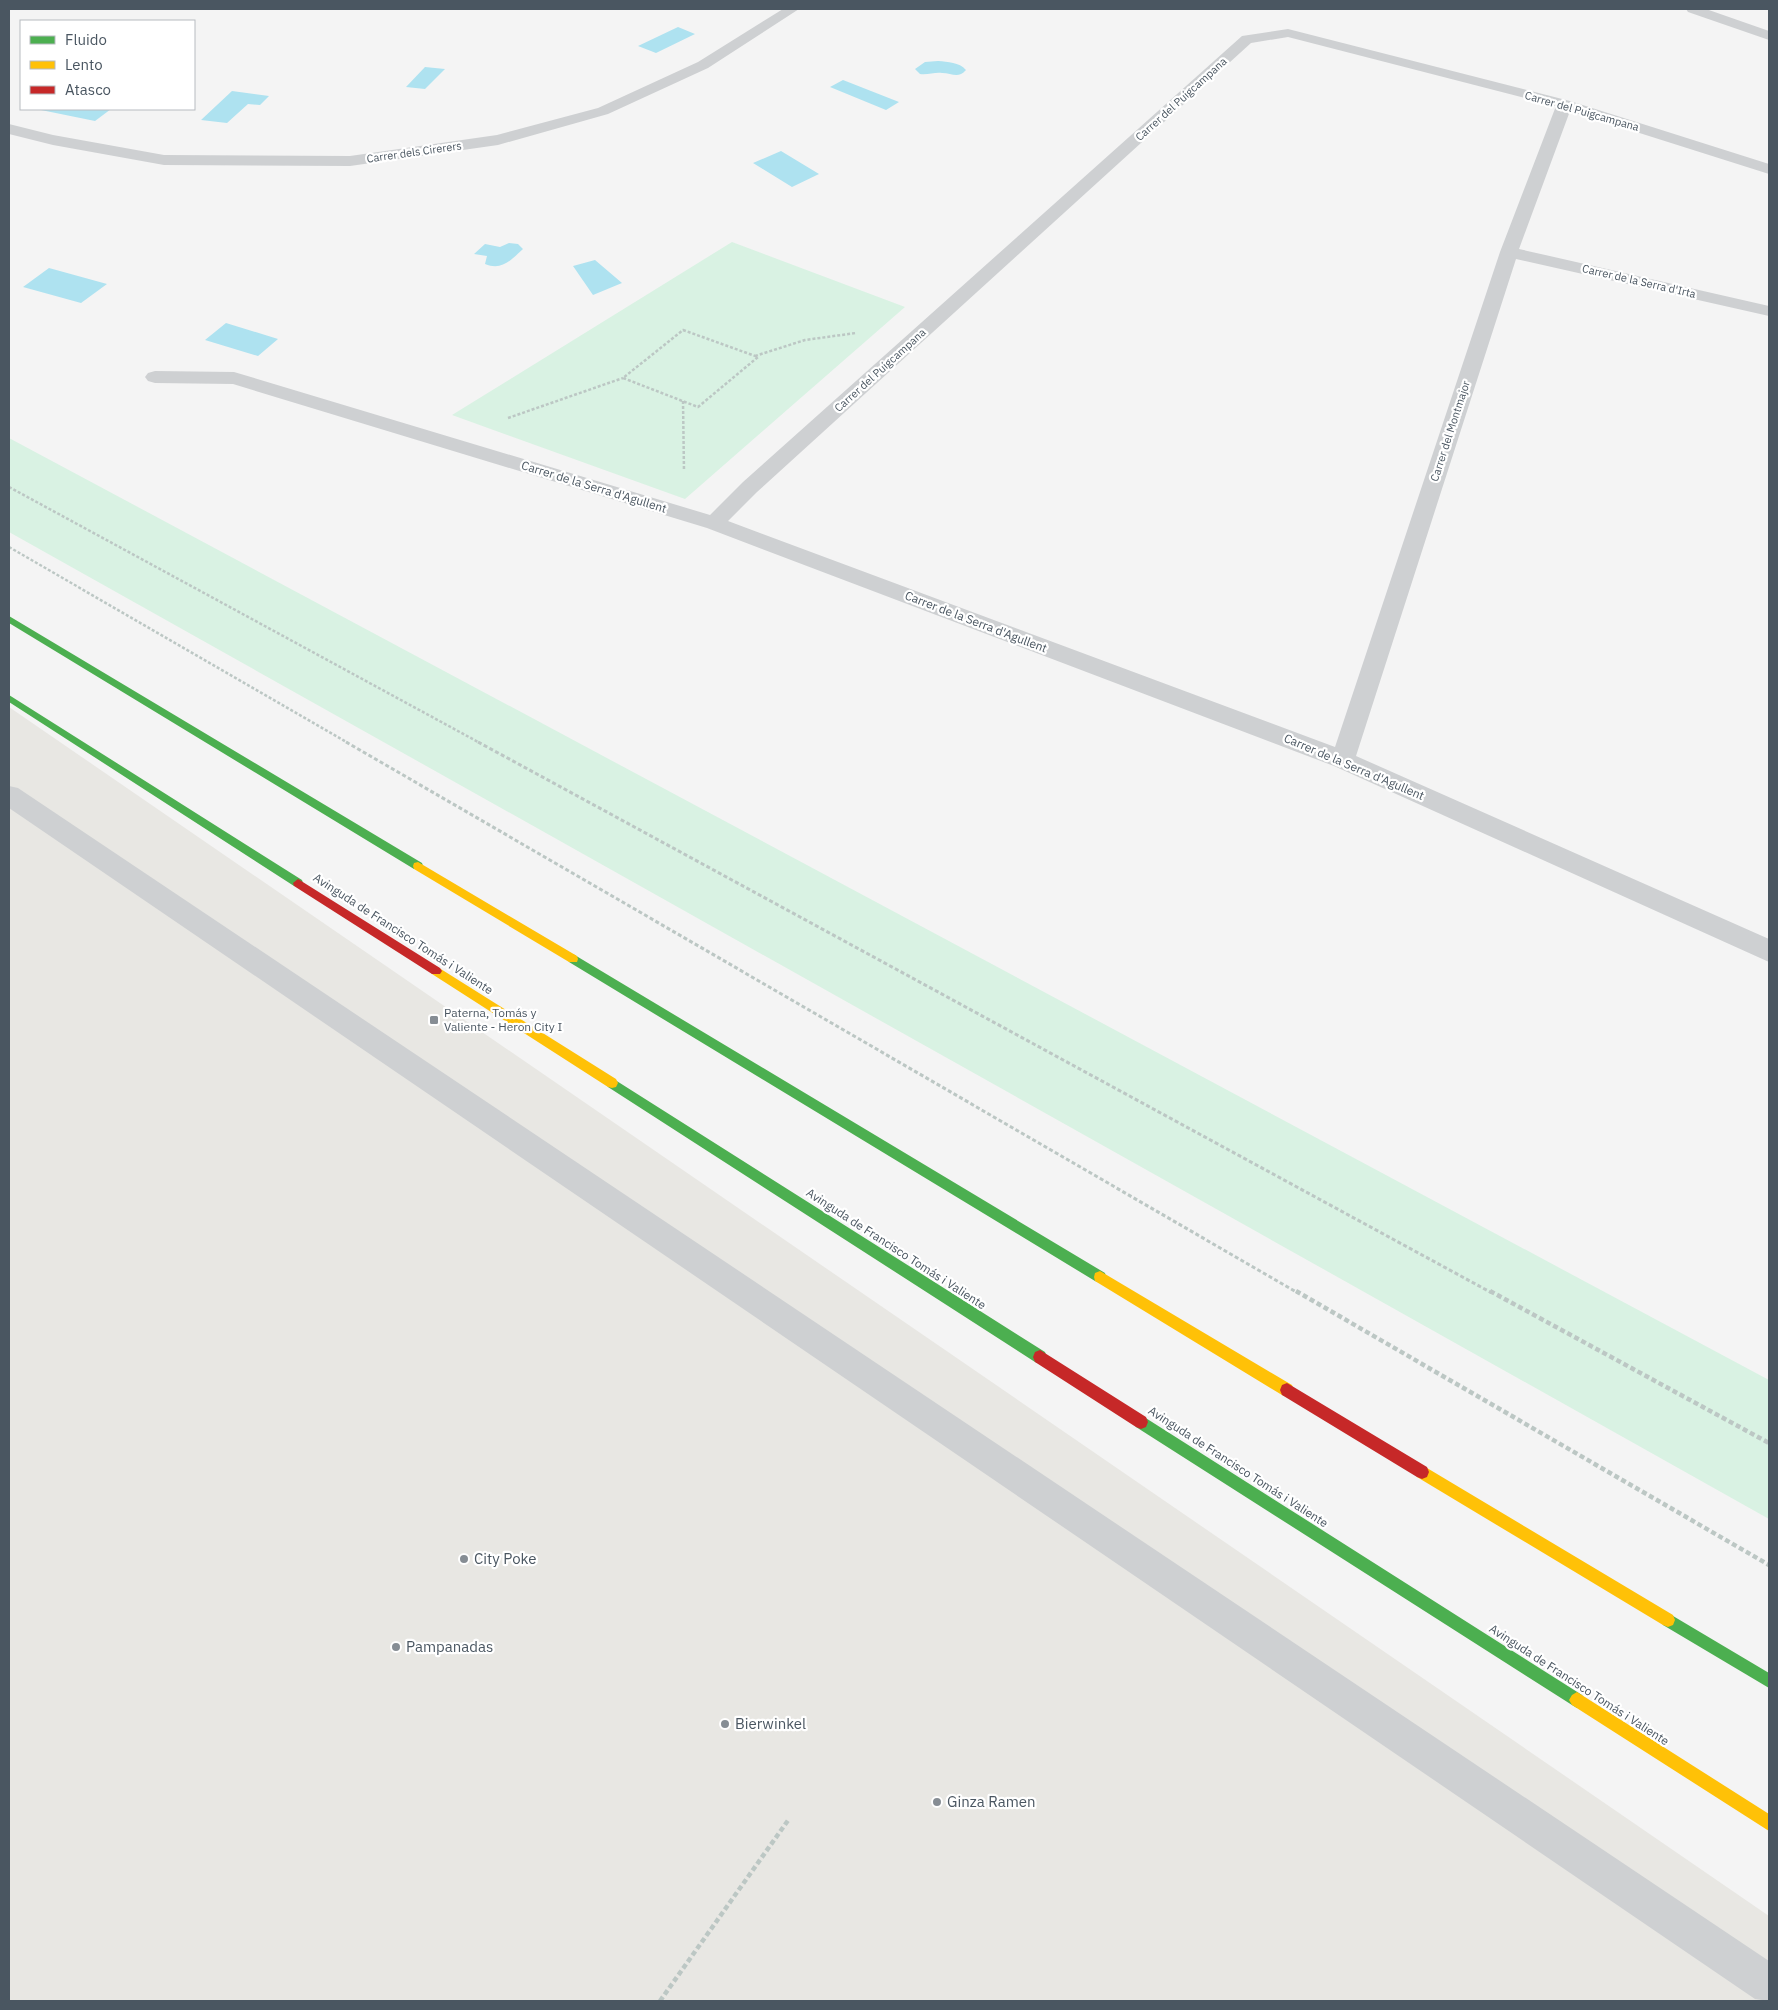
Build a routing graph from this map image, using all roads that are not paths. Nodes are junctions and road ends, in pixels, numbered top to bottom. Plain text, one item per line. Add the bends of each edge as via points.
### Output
1 (792, 9) edge
2 (1692, 9) edge
3 (1769, 36) edge
4 (1565, 104) junction
5 (9, 129) edge
6 (1769, 169) edge
7 (1509, 252) junction
8 (1769, 311) edge
9 (155, 377) dead end
10 (714, 523) junction
11 (9, 619) edge
12 (9, 698) edge
13 (1342, 760) junction
14 (9, 795) edge
15 (1769, 951) edge
16 (1769, 1681) edge
17 (1769, 1823) edge
18 (1769, 1985) edge

1 - 5 street, Carrer dels Cirerers via 703,65 603,111 498,140 350,161 164,160
2 - 3 street
4 - 6 street, Carrer del Puigcampana
4 - 7 street, Carrer del Montmajor
4 - 10 street, Carrer del Puigcampana via 1288,33 1246,39
7 - 8 street, Carrer de la Serra d'Irta
7 - 13 street, Carrer del Montmajor
9 - 10 street, Carrer de la Serra d'Agullent via 234,378
10 - 13 street, Carrer de la Serra d'Agullent
11 - 16 main road
12 - 17 main road, Avinguda de Francisco Tomás i Valiente
13 - 15 street, Carrer de la Serra d'Agullent
14 - 18 street

